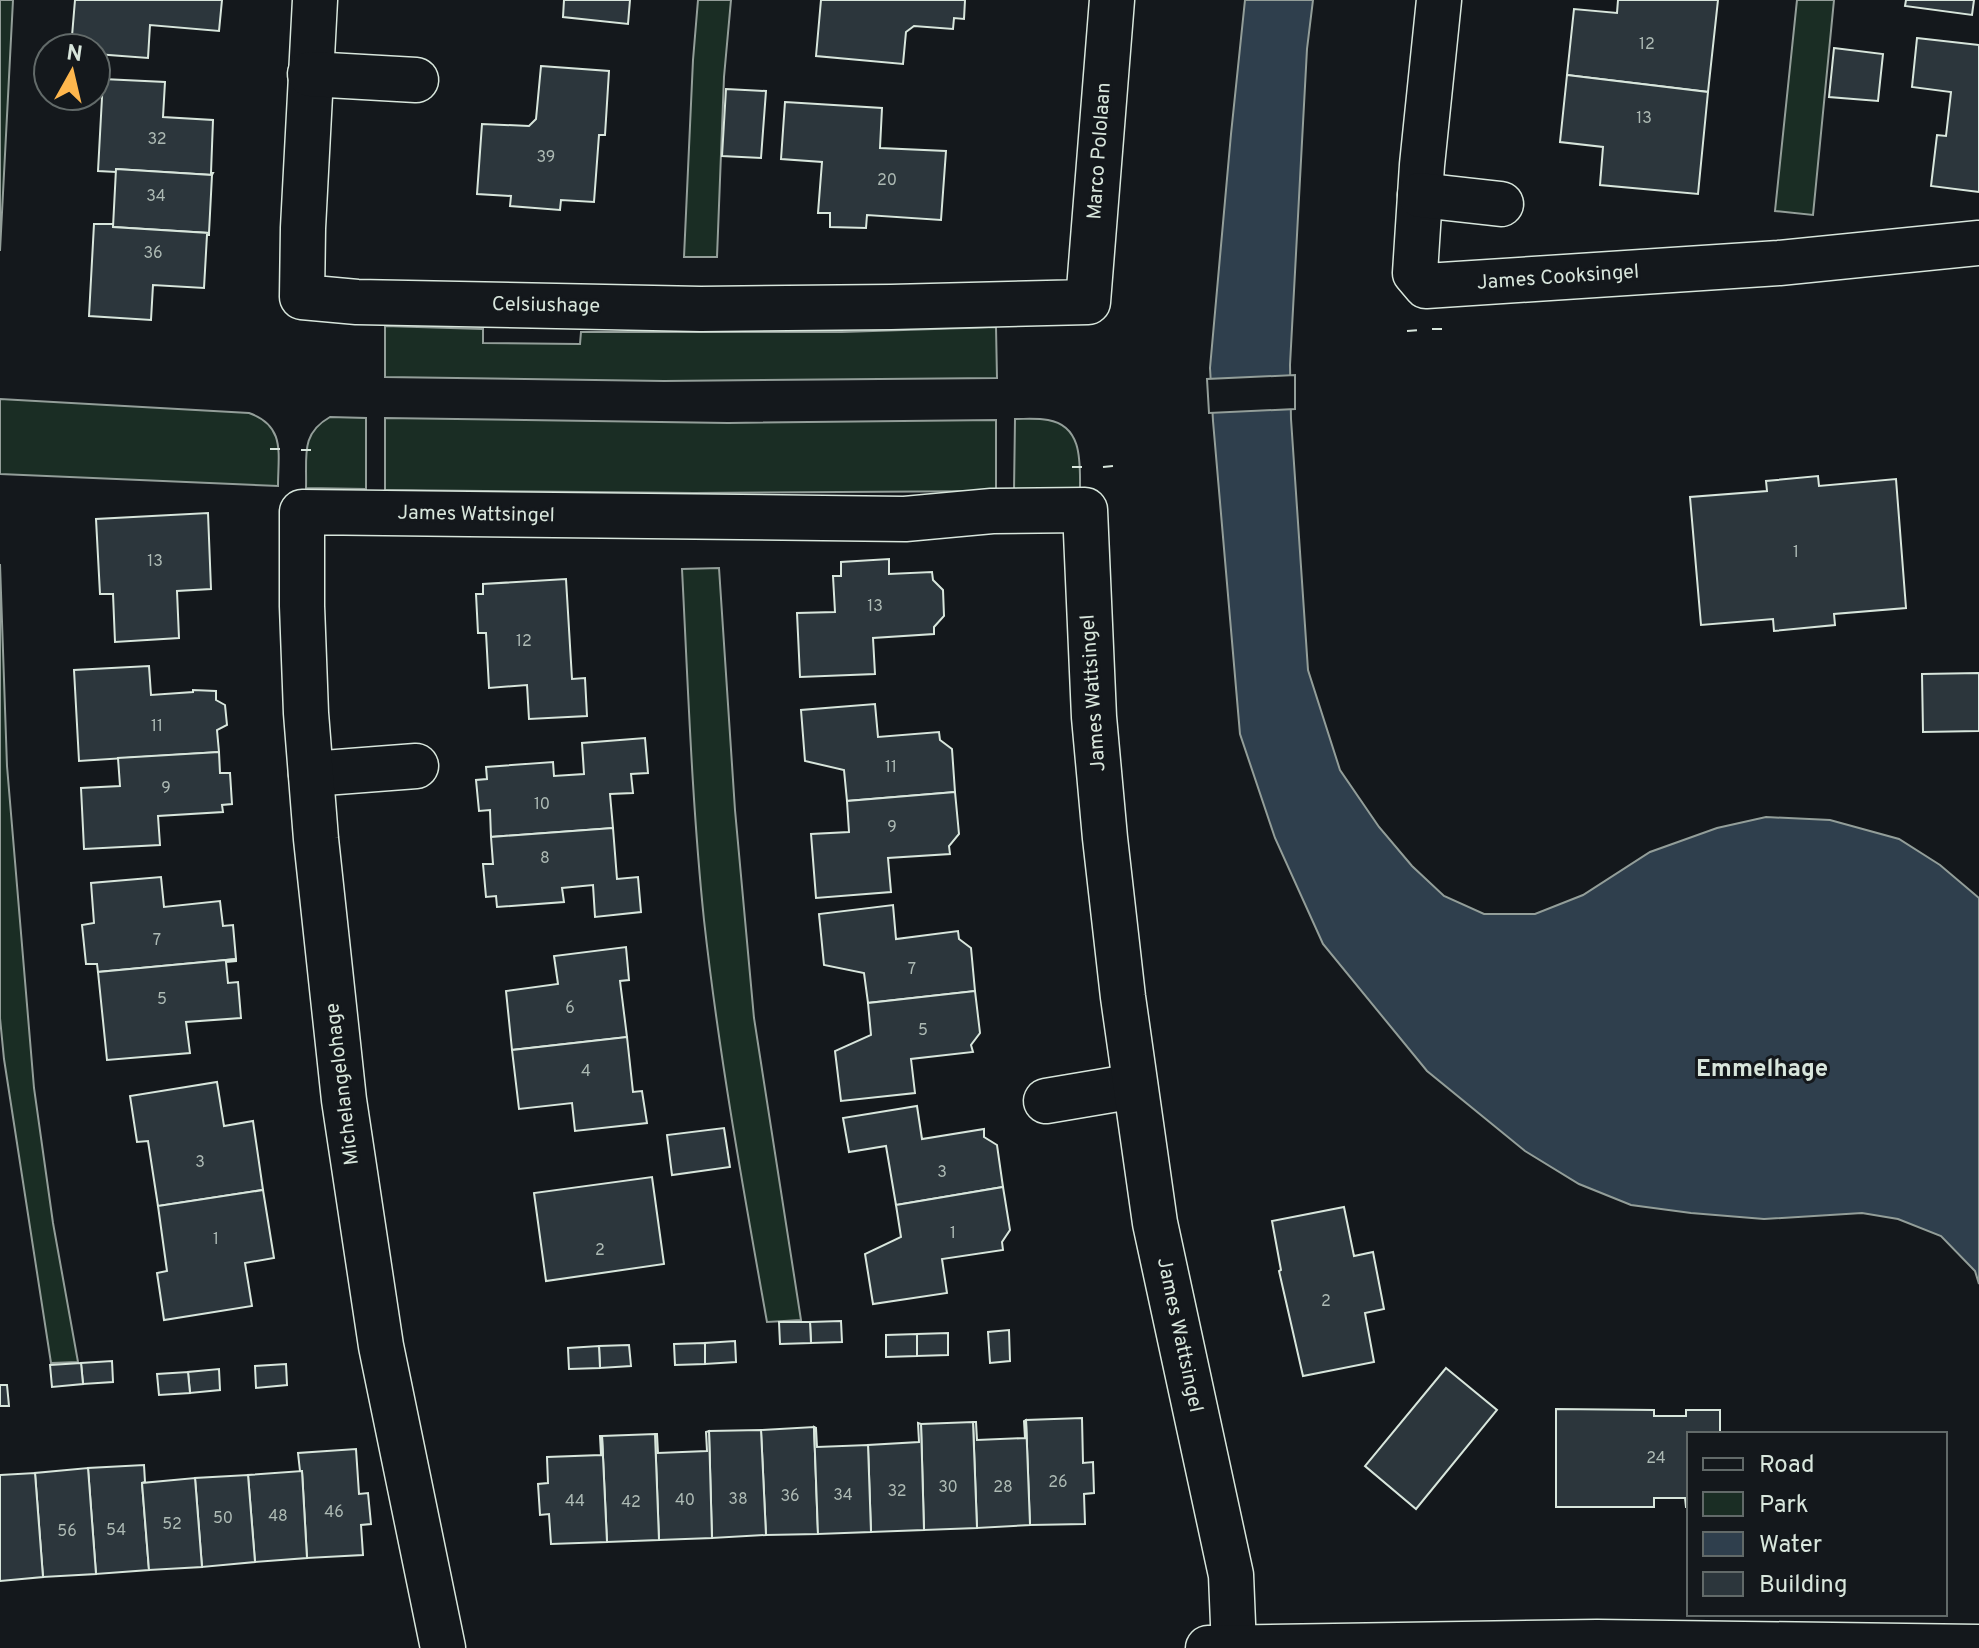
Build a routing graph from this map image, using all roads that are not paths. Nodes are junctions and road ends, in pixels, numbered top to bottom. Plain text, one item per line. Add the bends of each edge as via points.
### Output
1 (315, 0) edge
2 (1112, 0) edge
3 (1439, 0) edge
4 (310, 74) junction
5 (416, 80) dead end
6 (1420, 195) junction
7 (1501, 204) dead end
8 (1979, 243) edge
9 (1088, 302) joint
10 (302, 512) joint
11 (416, 766) dead end
12 (311, 774) junction
13 (1135, 1086) junction
14 (1046, 1101) dead end
15 (1976, 1647) edge
16 (443, 1648) edge
17 (1208, 1648) edge
18 (1234, 1648) edge

1 - 4 street, Celsiushage
2 - 9 street, Marco Pololaan
3 - 6 street, James Cooksingel
4 - 5 street
4 - 9 street, Celsiushage via 302,297 701,309
6 - 7 street
6 - 8 street, James Cooksingel via 1415,273 1426,286 1779,263
10 - 12 street, Michelangelohage via 303,658
10 - 13 street, James Wattsingel via 905,519 1085,510 1103,823
11 - 12 street
12 - 16 street, Michelangelohage via 354,1174 381,1346
13 - 14 street
13 - 18 street, James Wattsingel via 1155,1223 1231,1575
15 - 18 street via 1597,1642
17 - 18 street

